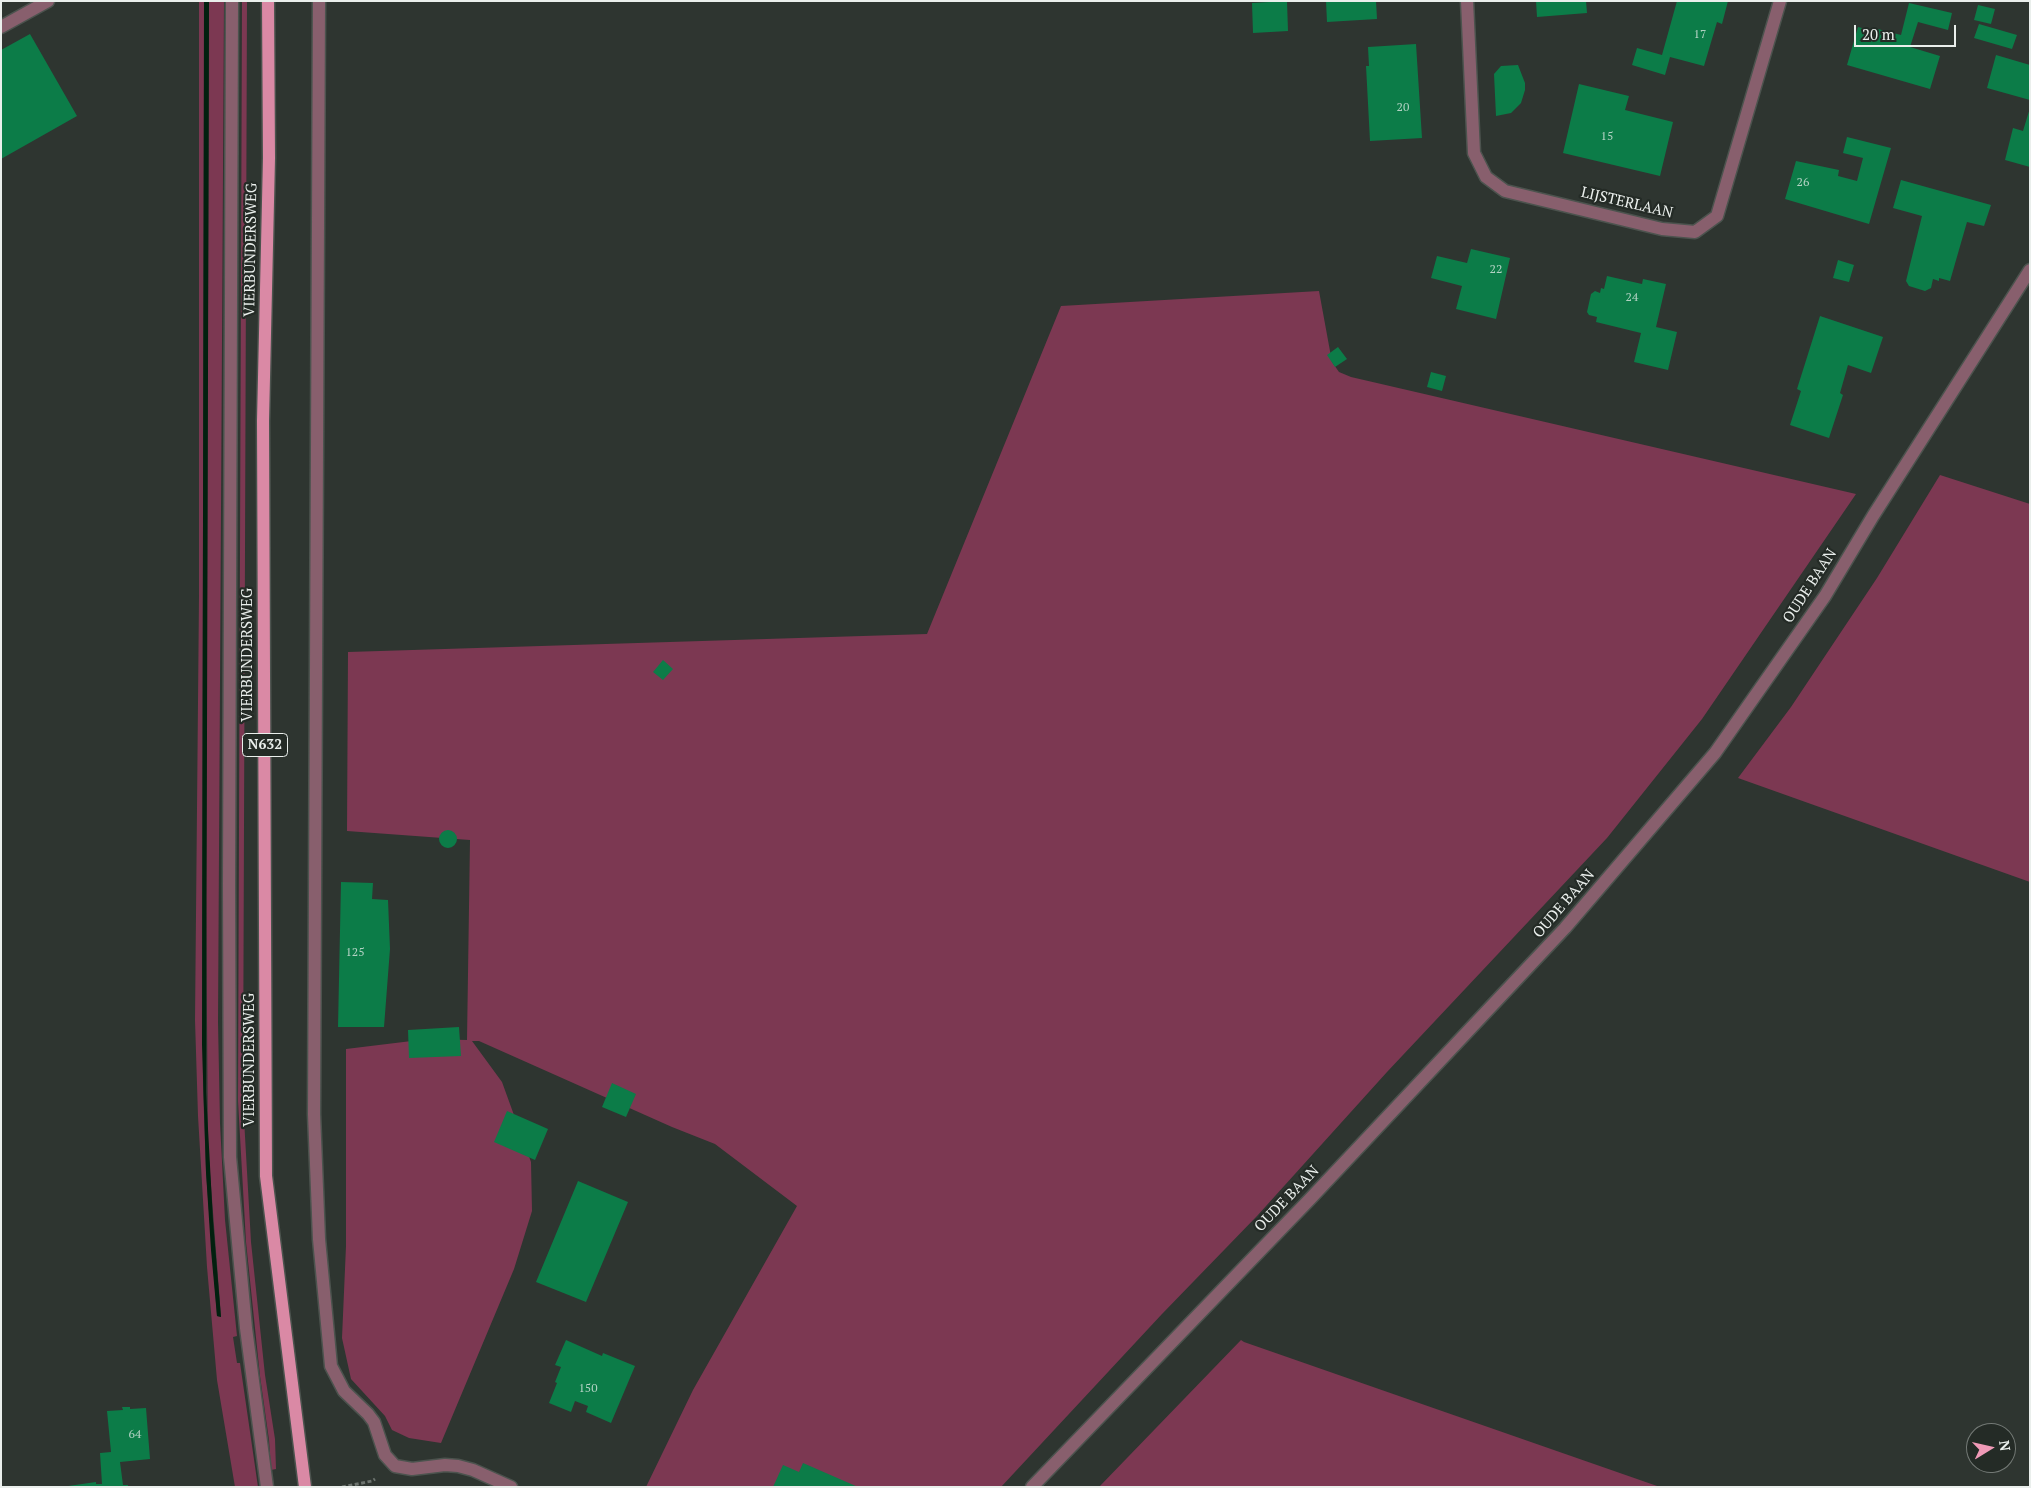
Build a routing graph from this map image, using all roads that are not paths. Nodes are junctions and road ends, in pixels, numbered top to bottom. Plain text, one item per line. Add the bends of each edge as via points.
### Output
1 (48, 1) edge
2 (232, 1) edge
3 (268, 1) edge
4 (318, 1) edge
5 (1466, 1) edge
6 (1780, 1) edge
7 (1, 27) edge
8 (2030, 270) edge
9 (267, 1487) edge
10 (306, 1487) edge
11 (511, 1487) edge
12 (1032, 1487) edge

1 - 7 street
2 - 9 street, VIERBUNDERSWEG via 230,1157 246,1328
3 - 10 main road, VIERBUNDERSWEG / N632 via 269,158 263,421 266,1176
4 - 11 street via 314,1114 316,1192 331,1366 344,1391 374,1422 385,1455 395,1466 412,1470 458,1466
5 - 6 street, LIJSTERLAAN via 1474,153 1486,177 1505,191 1662,229 1695,232 1717,216
8 - 12 street, OUDE BAAN via 1825,596 1715,753 1565,928

